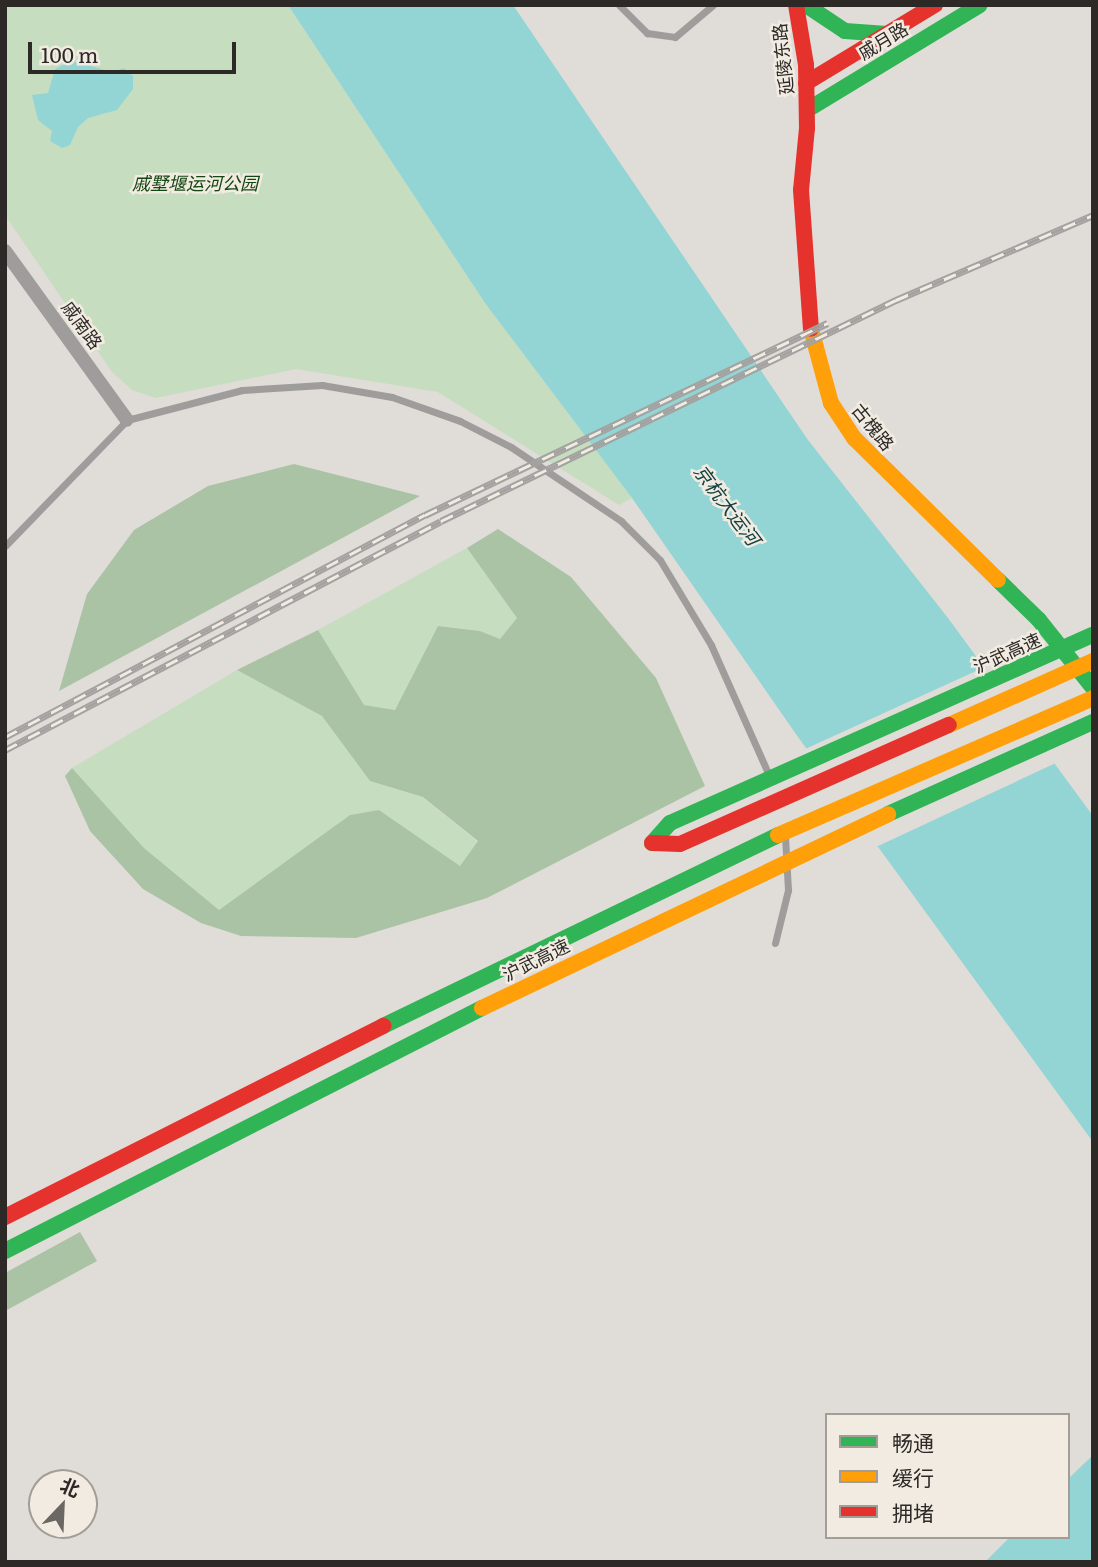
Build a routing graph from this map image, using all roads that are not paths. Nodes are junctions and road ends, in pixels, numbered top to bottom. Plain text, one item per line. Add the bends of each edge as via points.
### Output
1 (619, 5) edge
2 (713, 5) edge
3 (796, 5) edge
4 (806, 5) edge
5 (935, 5) edge
6 (980, 5) edge
7 (887, 34) junction
8 (806, 83) junction
9 (807, 110) junction
10 (5, 251) edge
11 (127, 420) junction
12 (5, 546) edge
13 (1093, 635) edge
14 (1093, 661) edge
15 (1093, 688) edge
16 (1093, 698) edge
17 (1093, 722) edge
18 (775, 943) dead end
19 (5, 1217) edge
20 (5, 1251) edge

1 - 2 lane via 648,33 675,37
3 - 8 main road, 延陵东路
4 - 7 main road via 845,31
5 - 7 main road, 戚月路
6 - 9 main road, 戚月路
7 - 8 main road, 戚月路
8 - 9 main road, 延陵东路
9 - 15 main road, 古槐路 via 801,190 808,320 831,403 854,438 1039,620
10 - 11 street, 戚南路
11 - 12 lane
11 - 18 lane via 242,390 322,386 391,397 460,421 512,447 621,521 667,570 712,645 758,743 783,816 788,890
13 - 14 main road, 沪武高速, bridge via 670,823 652,843 680,844
16 - 19 main road, 沪武高速, bridge via 777,835 415,1010
17 - 20 main road, 沪武高速, bridge via 829,841 437,1029

